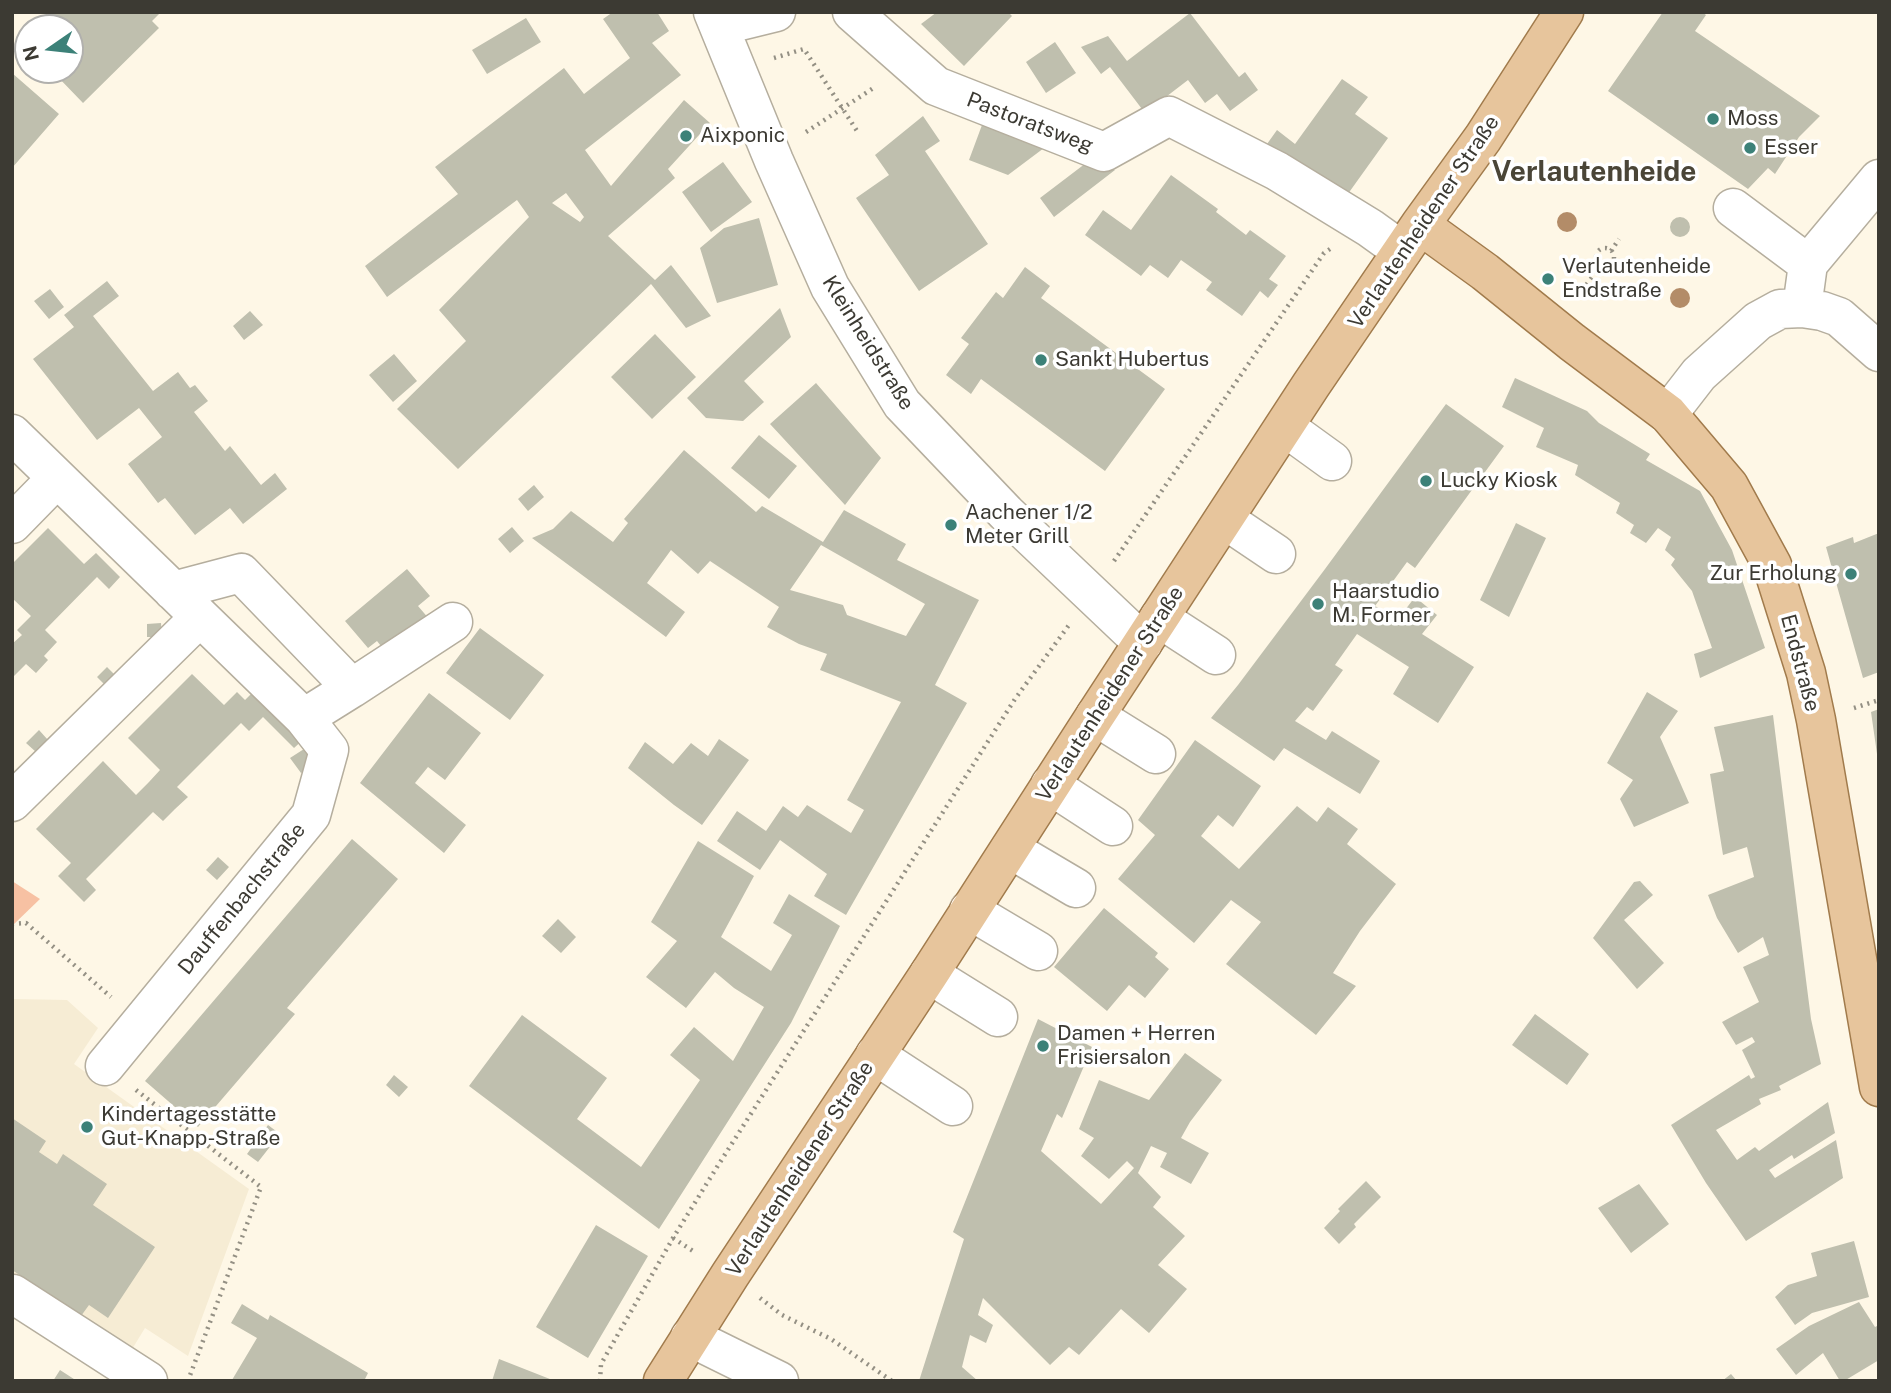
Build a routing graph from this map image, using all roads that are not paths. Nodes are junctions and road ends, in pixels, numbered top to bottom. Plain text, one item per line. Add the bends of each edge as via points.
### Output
1 (852, 12) edge
2 (1559, 14) edge
3 (766, 15) edge
4 (716, 19) edge
5 (1879, 179) edge
6 (1733, 208) dead end
7 (1411, 238) junction
8 (1808, 264) junction
9 (1802, 308) junction
10 (1879, 352) edge
11 (1668, 414) junction
12 (1285, 427) junction
13 (12, 434) edge
14 (1332, 461) dead end
15 (57, 478) junction
16 (1224, 519) junction
17 (12, 524) edge
18 (1276, 554) dead end
19 (187, 604) junction
20 (453, 622) dead end
21 (1151, 631) junction
22 (1216, 655) dead end
23 (352, 688) junction
24 (1095, 716) junction
25 (304, 718) junction
26 (1156, 754) dead end
27 (1050, 785) junction
28 (12, 803) edge
29 (1113, 826) dead end
30 (1010, 849) junction
31 (1076, 888) dead end
32 (970, 910) junction
33 (1038, 951) dead end
34 (929, 974) junction
35 (998, 1017) dead end
36 (875, 1055) junction
37 (105, 1066) road end
38 (1879, 1087) edge
39 (953, 1106) dead end
40 (13, 1294) edge
41 (690, 1337) junction
42 (148, 1381) edge
43 (663, 1381) edge
44 (779, 1381) edge

1 - 7 street, Pastoratsweg via 936,86 1104,152 1168,116 1277,171 1370,228
2 - 7 main road, Verlautenheidener Straße via 1482,138
3 - 4 street
4 - 21 street, Kleinheidstraße via 830,288 902,404 1091,594
5 - 8 street
6 - 8 street
7 - 11 main road, Endstraße via 1485,272
7 - 12 main road, Verlautenheidener Straße
8 - 9 street
9 - 10 street via 1839,317
9 - 11 street via 1780,309 1758,321 1699,374
11 - 38 main road, Endstraße via 1729,486 1772,565 1816,720
12 - 14 street
12 - 16 main road, Verlautenheidener Straße
13 - 15 street, Dauffenbachstraße
15 - 17 street
15 - 19 street, Dauffenbachstraße
16 - 18 street
16 - 21 main road, Verlautenheidener Straße
19 - 23 street via 242,573
19 - 25 street, Dauffenbachstraße
19 - 28 street
20 - 23 street
21 - 22 street, Kleinheidstraße
21 - 24 main road, Verlautenheidener Straße
23 - 25 street
24 - 26 street
24 - 27 main road, Verlautenheidener Straße
25 - 37 street, Dauffenbachstraße via 329,750 311,816
27 - 29 street
27 - 30 main road, Verlautenheidener Straße
30 - 31 street
30 - 32 main road, Verlautenheidener Straße
32 - 33 street
32 - 34 main road, Verlautenheidener Straße
34 - 35 street
34 - 36 main road, Verlautenheidener Straße
36 - 39 street
36 - 41 main road, Verlautenheidener Straße
40 - 42 street
41 - 43 main road, Verlautenheidener Straße
41 - 44 street

